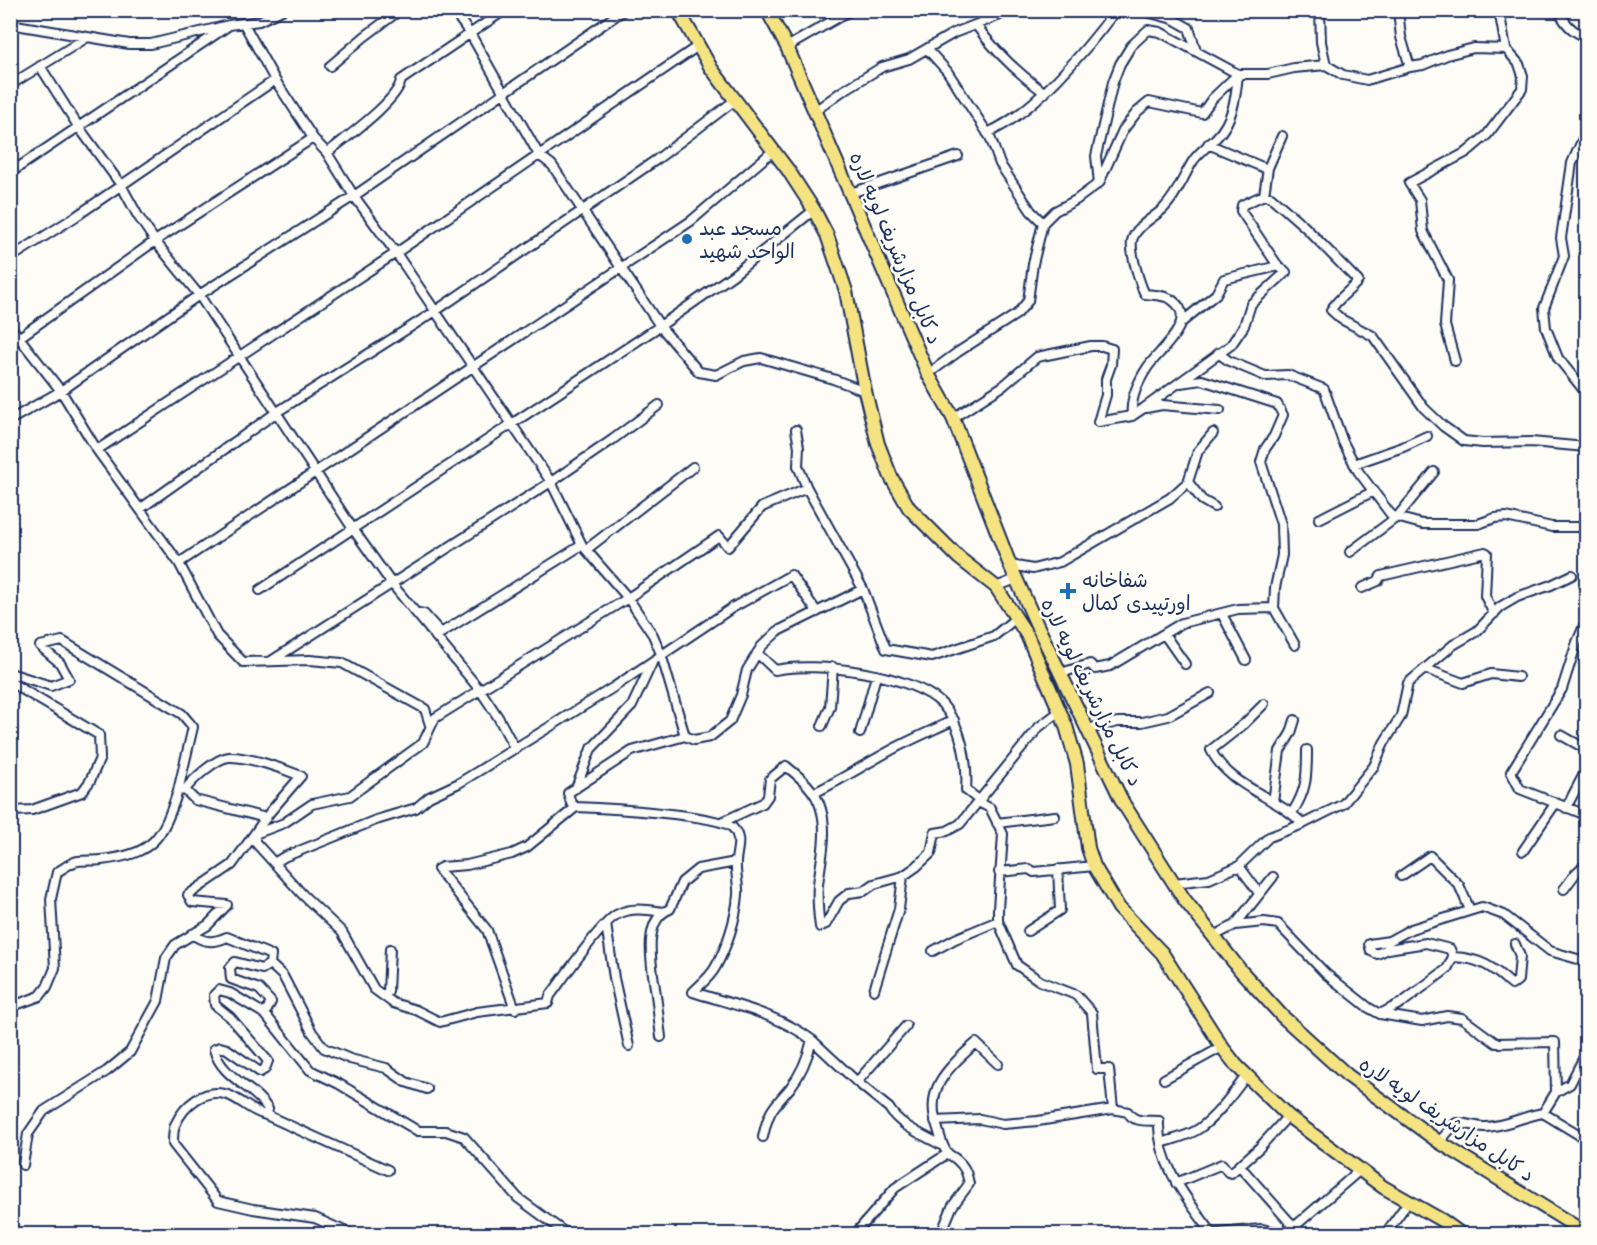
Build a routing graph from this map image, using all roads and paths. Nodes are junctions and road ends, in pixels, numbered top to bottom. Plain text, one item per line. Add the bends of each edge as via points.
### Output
1 (282, 10) edge
2 (400, 10) edge
3 (453, 10) edge
4 (504, 10) edge
5 (624, 10) edge
6 (678, 10) edge
7 (767, 10) edge
8 (851, 10) edge
9 (1007, 10) edge
10 (1116, 10) edge
11 (1139, 10) edge
12 (1320, 10) edge
13 (1398, 10) edge
14 (1499, 10) edge
15 (1559, 10) edge
16 (1564, 10) edge
17 (1563, 20) junction
18 (10, 24) edge
19 (244, 24) junction
20 (229, 25) junction
21 (976, 25) junction
22 (471, 35) junction
23 (1587, 37) edge
24 (86, 38) junction
25 (698, 46) junction
26 (787, 47) junction
27 (1506, 49) junction
28 (928, 50) junction
29 (1196, 50) junction
30 (1326, 65) junction
31 (40, 66) junction
32 (330, 66) dead end
33 (1410, 67) junction
34 (1238, 74) junction
35 (275, 80) junction
36 (10, 85) edge
37 (505, 93) junction
38 (1045, 93) junction
39 (734, 101) junction
40 (815, 111) junction
41 (78, 126) junction
42 (1587, 132) edge
43 (987, 133) junction
44 (1282, 136) dead end
45 (313, 138) junction
46 (1208, 144) junction
47 (773, 151) junction
48 (327, 153) junction
49 (539, 155) junction
50 (958, 156) dead end
51 (1267, 169) junction
52 (10, 172) edge
53 (1099, 183) junction
54 (121, 185) junction
55 (851, 193) junction
56 (1264, 195) junction
57 (354, 196) junction
58 (814, 210) junction
59 (581, 211) junction
60 (1043, 223) junction
61 (155, 242) junction
62 (396, 253) junction
63 (10, 258) edge
64 (1278, 266) junction
65 (621, 269) junction
66 (200, 295) junction
67 (434, 312) junction
68 (1182, 322) junction
69 (10, 326) edge
70 (660, 326) junction
71 (20, 338) junction
72 (10, 344) edge
73 (1218, 353) junction
74 (238, 356) junction
75 (1455, 361) dead end
76 (472, 367) junction
77 (928, 374) junction
78 (1179, 383) junction
79 (61, 391) junction
80 (865, 391) junction
81 (1587, 393) edge
82 (658, 405) dead end
83 (1144, 408) junction
84 (1220, 410) dead end
85 (277, 412) junction
86 (1132, 416) junction
87 (953, 418) junction
88 (10, 420) edge
89 (510, 424) junction
90 (796, 430) dead end
91 (1213, 433) dead end
92 (1427, 436) dead end
93 (1587, 447) edge
94 (97, 450) junction
95 (1354, 464) junction
96 (693, 467) dead end
97 (316, 470) junction
98 (1434, 472) dead end
99 (551, 482) junction
100 (1188, 482) junction
101 (807, 488) junction
102 (1374, 491) junction
103 (1214, 507) dead end
104 (140, 509) junction
105 (1397, 517) junction
106 (1319, 519) dead end
107 (1587, 524) edge
108 (353, 529) junction
109 (585, 547) junction
110 (1350, 552) dead end
111 (179, 562) junction
112 (1010, 566) junction
113 (1572, 575) dead end
114 (1016, 579) junction
115 (392, 584) junction
116 (996, 587) junction
117 (1362, 588) dead end
118 (862, 589) junction
119 (260, 590) dead end
120 (627, 598) junction
121 (1274, 608) junction
122 (818, 612) junction
123 (417, 613) junction
124 (1222, 614) junction
125 (1494, 614) junction
126 (1016, 618) junction
127 (1587, 621) edge
128 (1164, 634) junction
129 (1295, 645) dead end
130 (757, 653) junction
131 (661, 654) junction
132 (1246, 660) dead end
133 (270, 662) junction
134 (653, 662) junction
135 (1185, 664) dead end
136 (833, 667) junction
137 (1426, 669) junction
138 (10, 673) edge
139 (1061, 673) junction
140 (876, 676) junction
141 (1518, 677) dead end
142 (10, 682) edge
143 (480, 690) junction
144 (1210, 693) dead end
145 (1264, 704) dead end
146 (1059, 712) junction
147 (954, 720) junction
148 (1295, 720) dead end
149 (430, 725) junction
150 (822, 726) dead end
151 (1089, 729) junction
152 (860, 733) dead end
153 (1561, 735) dead end
154 (685, 736) junction
155 (515, 748) junction
156 (1587, 749) edge
157 (1307, 750) dead end
158 (1587, 770) edge
159 (576, 788) junction
160 (182, 791) junction
161 (814, 793) junction
162 (979, 801) junction
163 (1273, 802) junction
164 (1556, 804) junction
165 (576, 807) junction
166 (1566, 807) junction
167 (1292, 813) junction
168 (10, 814) edge
169 (1587, 815) edge
170 (1055, 816) dead end
171 (266, 818) junction
172 (723, 822) junction
173 (998, 823) junction
174 (1304, 824) junction
175 (255, 834) junction
176 (1523, 851) dead end
177 (736, 862) junction
178 (274, 863) junction
179 (1587, 864) edge
180 (1094, 866) junction
181 (1239, 866) junction
182 (1058, 870) junction
183 (999, 873) junction
184 (903, 876) junction
185 (1401, 876) dead end
186 (1273, 877) dead end
187 (1174, 883) junction
188 (1564, 889) dead end
189 (1259, 893) junction
190 (1470, 910) junction
191 (664, 912) junction
192 (999, 921) junction
193 (606, 924) junction
194 (1235, 925) junction
195 (1028, 931) dead end
196 (192, 934) junction
197 (1214, 936) junction
198 (1515, 944) dead end
199 (390, 949) dead end
200 (933, 951) dead end
201 (1587, 951) edge
202 (1453, 957) junction
203 (1584, 962) edge
204 (270, 964) junction
205 (874, 990) dead end
206 (384, 996) junction
207 (10, 1007) edge
208 (515, 1009) junction
209 (266, 1014) junction
210 (1380, 1014) junction
211 (906, 1026) dead end
212 (661, 1037) dead end
213 (812, 1040) junction
214 (629, 1047) dead end
215 (1222, 1047) junction
216 (1587, 1056) edge
217 (998, 1064) dead end
218 (1247, 1075) junction
219 (1164, 1079) dead end
220 (857, 1082) junction
221 (428, 1089) dead end
222 (1556, 1092) junction
223 (1113, 1109) junction
224 (1543, 1113) junction
225 (266, 1115) junction
226 (1288, 1116) junction
227 (935, 1121) junction
228 (763, 1137) dead end
229 (1587, 1139) edge
230 (1439, 1142) junction
231 (1161, 1143) junction
232 (945, 1150) junction
233 (23, 1165) dead end
234 (1239, 1165) junction
235 (388, 1170) dead end
236 (1360, 1170) junction
237 (1176, 1183) junction
238 (1409, 1202) junction
239 (1294, 1227) junction
240 (1587, 1233) edge
241 (351, 1234) edge
242 (567, 1234) edge
243 (855, 1234) edge
244 (941, 1234) edge
245 (1210, 1234) edge
246 (1281, 1234) edge
247 (1384, 1234) edge
248 (1461, 1234) edge

1 - 19 street
2 - 32 street
3 - 22 street
4 - 22 street
5 - 37 street
6 - 25 highway, د کابل مزارشریف لویه لاره
7 - 26 highway, د کابل مزارشریف لویه لاره
8 - 26 street
9 - 21 street
10 - 38 street
11 - 29 street via 1173,19 1189,28
12 - 30 street
13 - 33 street
14 - 27 street
15 - 17 street
16 - 17 street
17 - 23 street via 1576,33
18 - 24 street
19 - 20 street
19 - 35 street
20 - 24 street via 151,44
20 - 41 street
21 - 28 street via 954,33
21 - 38 street via 1015,70
22 - 37 street
22 - 48 street via 401,80 399,88 373,116
24 - 31 street
25 - 39 highway, د کابل مزارشریف لویه لاره
25 - 49 street
26 - 40 highway, د کابل مزارشریف لویه لاره
27 - 33 street via 1474,48
27 - 75 street via 1520,64 1521,89 1487,135 1467,152 1409,183 1420,200 1423,231 1448,280 1446,325
28 - 40 street via 869,74
28 - 43 street via 947,71
29 - 34 street
29 - 53 street via 1148,30 1131,46 1117,73 1106,111 1096,156
30 - 33 street via 1343,75 1367,80
30 - 34 street via 1268,74
31 - 36 street
31 - 41 street
34 - 46 street via 1232,112
34 - 53 street via 1202,113 1149,102 1123,130
35 - 45 street
35 - 54 street
37 - 49 street
37 - 57 street
38 - 43 street
39 - 47 highway, د کابل مزارشریف لویه لاره
39 - 59 street
40 - 55 highway, د کابل مزارشریف لویه لاره
41 - 52 street
41 - 54 street
42 - 81 street via 1572,163 1561,238 1564,256 1544,308 1546,328 1558,358
43 - 60 street via 1000,164
44 - 51 street
45 - 48 street
45 - 61 street
46 - 51 street
46 - 68 street via 1194,160 1176,194 1132,239 1145,294 1172,299 1179,307
47 - 58 highway, د کابل مزارشریف لویه لاره
47 - 65 street via 691,221
48 - 57 street
49 - 59 street via 552,165
49 - 62 street
50 - 55 street
51 - 56 street
53 - 60 street
54 - 61 street
54 - 63 street
55 - 77 highway, د کابل مزارشریف لویه لاره
56 - 64 street via 1242,205 1241,211
56 - 93 street via 1305,227 1358,281 1331,310 1373,336 1424,408 1443,426 1464,441
57 - 62 street
57 - 66 street
58 - 70 street via 733,275
58 - 80 highway, د کابل مزارشریف لویه لاره via 846,291
59 - 65 street
59 - 67 street
60 - 77 street via 1028,301 1017,314
61 - 66 street
61 - 71 street
62 - 67 street
62 - 74 street
64 - 68 street via 1224,279 1216,294
64 - 73 street via 1286,272 1251,304 1244,326 1231,345
65 - 70 street
65 - 76 street
66 - 74 street
66 - 79 street
67 - 76 street
67 - 85 street
68 - 86 street via 1137,386
69 - 71 street
70 - 80 street via 699,372 716,375 744,361 761,358
70 - 89 street
71 - 72 street
71 - 79 street
73 - 78 street
73 - 95 street via 1265,376 1288,375 1324,389
74 - 85 street
74 - 94 street
76 - 89 street
76 - 97 street
77 - 87 highway, د کابل مزارشریف لویه لاره
78 - 83 street
78 - 121 street via 1202,380 1277,404 1283,415 1261,462 1282,532
79 - 88 street
79 - 94 street
80 - 116 highway, د کابل مزارشریف لویه لاره via 878,444 909,508 959,558
82 - 99 street
83 - 84 street via 1162,405
83 - 86 street
85 - 97 street
85 - 104 street
86 - 87 street via 1098,422 1112,349 1091,346 1037,357 1003,386
87 - 112 highway, د کابل مزارشریف لویه لاره
89 - 99 street
89 - 108 street
90 - 101 street via 798,466
91 - 100 street via 1198,451
92 - 95 street
94 - 104 street
95 - 102 street
96 - 109 street
97 - 108 street
97 - 111 street
98 - 105 street
99 - 109 street
99 - 115 street
100 - 103 street via 1202,500
100 - 112 street via 1170,498 1060,562 1033,568
101 - 118 street
101 - 120 street via 762,507 728,547 719,536
102 - 105 street via 1392,516
102 - 106 street
104 - 111 street
105 - 107 street via 1422,524 1478,524 1506,517 1552,527
105 - 110 street
108 - 115 street
108 - 119 street
109 - 120 street
109 - 123 street via 441,633 424,614
111 - 133 street via 217,635 231,651 243,662
112 - 114 highway, د کابل مزارشریف لویه لاره
113 - 125 street via 1517,597
114 - 116 street
114 - 139 highway, د کابل مزارشریف لویه لاره
115 - 123 street
115 - 133 street
116 - 126 highway, د کابل مزارشریف لویه لاره
117 - 125 street via 1382,575 1485,552 1485,597
118 - 122 street
118 - 126 street via 886,649 932,657 993,636
120 - 131 street via 653,635
120 - 143 street
121 - 124 street via 1238,609
121 - 129 street
122 - 130 street via 778,632
122 - 131 street via 791,575
123 - 143 street
124 - 128 street via 1182,623
124 - 132 street
125 - 137 street via 1477,632 1453,645
126 - 146 highway, د کابل مزارشریف لویه لاره via 1027,634
127 - 164 street via 1562,689 1511,772 1520,789
128 - 135 street
128 - 139 street via 1110,666 1095,669 1090,664
130 - 136 street via 775,670
130 - 154 street via 747,670 730,721 710,737 694,740
131 - 134 street
131 - 154 street
133 - 149 street via 342,663 425,709
134 - 155 street
134 - 159 street via 632,706 591,748
136 - 140 street
136 - 150 street via 830,707
137 - 141 street via 1462,683 1491,674
137 - 174 street via 1408,682 1401,717 1374,766 1343,804
138 - 160 street via 51,686 69,679 60,663 40,646 62,641 182,714 193,727
139 - 151 highway, د کابل مزارشریف لویه لاره
140 - 147 street via 917,687 933,696
140 - 152 street
142 - 168 street via 99,735 100,758 82,792
143 - 149 street
143 - 155 street
144 - 151 street via 1168,716
145 - 163 street via 1211,750 1226,772
146 - 162 street via 1039,727
146 - 180 highway, د کابل مزارشریف لویه لاره via 1077,764
147 - 161 street
147 - 162 street via 968,771 966,790
148 - 163 street via 1280,751
149 - 175 street via 423,743 350,796 312,804 284,823
151 - 187 highway, د کابل مزارشریف لویه لاره via 1124,803
153 - 156 street
154 - 159 street via 632,751
155 - 178 street via 416,808 376,820
157 - 167 street via 1307,780
158 - 166 street
159 - 165 street via 568,793
160 - 171 street via 195,800
160 - 171 street via 202,771 227,757 263,763 301,776
160 - 207 street via 157,839 145,850 120,858 77,861 57,872 51,899 55,968 39,996
161 - 172 street via 786,766 770,779 763,803
161 - 184 street via 824,831 817,905 820,927 849,893
162 - 173 street via 990,808
162 - 184 street via 960,824 935,833 931,853
163 - 167 street
164 - 166 street
164 - 176 street
165 - 172 street
165 - 208 street via 527,847 512,854 438,869 487,930
166 - 169 street
167 - 174 street
170 - 173 street
171 - 175 street
172 - 177 street via 733,829 740,843
173 - 183 street via 1003,834
174 - 181 street via 1269,837
175 - 178 street via 255,842
175 - 196 street via 232,864 188,895 192,902 227,905 208,925
177 - 191 street via 698,869 682,882 670,909
177 - 213 street via 738,893 729,936 714,971 693,992 795,1027
178 - 206 street via 342,932 374,989
179 - 188 street
180 - 182 street
180 - 215 highway, د کابل مزارشریف لویه لاره via 1119,908 1162,953
181 - 187 street via 1209,879
181 - 189 street
182 - 183 street
182 - 195 street via 1060,910
183 - 192 street
184 - 205 street via 899,909
185 - 190 street via 1430,856 1459,885
186 - 189 street
187 - 197 highway, د کابل مزارشریف لویه لاره
189 - 194 street
190 - 202 street via 1411,929 1389,941 1369,944 1377,954 1426,943 1450,949
190 - 203 street via 1482,907 1504,915 1551,951
191 - 193 street via 631,910 615,915
191 - 212 street via 653,928 650,951
192 - 200 street
192 - 223 street via 1017,965 1040,981 1076,994 1092,1013 1097,1069 1109,1069
193 - 208 street via 548,1003
193 - 214 street
194 - 197 street
194 - 210 street via 1278,924 1326,974
196 - 204 street via 215,943 227,937 271,955
196 - 233 street via 175,945 165,958 158,1001 130,1052 44,1112 28,1134
197 - 230 highway, د کابل مزارشریف لویه لاره via 1282,1016 1347,1076
198 - 202 street via 1520,956 1518,980 1513,989 1498,972 1476,959
199 - 206 street via 388,992
201 - 203 street
202 - 210 street via 1448,969
204 - 209 street via 262,969 235,962 230,968 231,979 259,989 271,1002
204 - 221 street via 283,976 324,1048 386,1068 406,1083
206 - 208 street via 440,1022 477,1012
209 - 225 street via 230,993 219,990 214,995 215,1005 268,1061 260,1071 220,1047 214,1049 216,1059 264,1102
209 - 242 street via 310,1070 418,1131 446,1131 464,1137 518,1198
210 - 222 street via 1422,1021 1447,1016 1462,1018 1496,1043 1555,1042
211 - 220 street
213 - 220 street
213 - 228 street via 801,1070 775,1103
215 - 218 highway, د کابل مزارشریف لویه لاره
215 - 219 street
216 - 222 street via 1570,1084
217 - 227 street via 976,1043 971,1047 935,1090
218 - 226 highway, د کابل مزارشریف لویه لاره
218 - 231 street via 1200,1129
220 - 232 street via 903,1122
222 - 224 street
223 - 227 street via 1003,1124 980,1119
223 - 231 street via 1128,1112 1134,1119 1159,1121
224 - 229 street
224 - 230 street via 1482,1127 1456,1123
225 - 235 street
225 - 241 street via 229,1095 204,1095 193,1101 174,1126 173,1144 218,1201 315,1218
226 - 234 street
226 - 236 highway, د کابل مزارشریف لویه لاره
227 - 232 street
230 - 240 highway, د کابل مزارشریف لویه لاره
231 - 237 street
232 - 243 street via 895,1188
232 - 244 street via 967,1171 969,1184 952,1207
234 - 237 street via 1229,1173 1222,1164
234 - 239 street
236 - 238 highway, د کابل مزارشریف لویه لاره
236 - 239 street
237 - 245 street
238 - 247 street
238 - 248 highway, د کابل مزارشریف لویه لاره
239 - 246 street
245 - 246 street via 1261,1228

